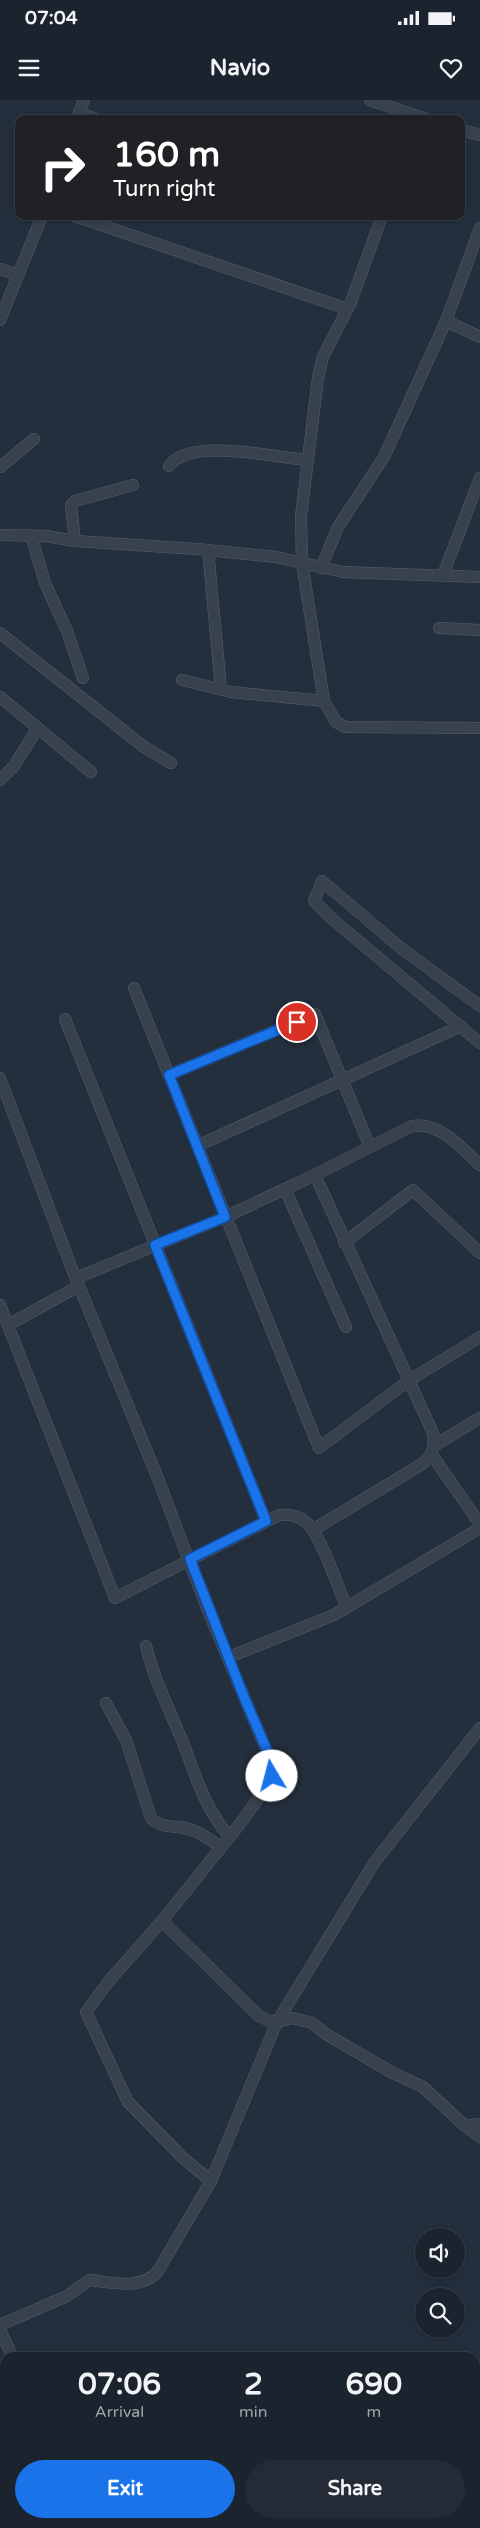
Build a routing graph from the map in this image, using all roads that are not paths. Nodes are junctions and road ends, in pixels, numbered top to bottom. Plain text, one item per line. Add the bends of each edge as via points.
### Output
1 (84, 100) edge
2 (370, 100) edge
3 (78, 115) edge
4 (414, 115) edge
5 (465, 131) edge
6 (480, 135) edge
7 (40, 220) edge
8 (88, 220) edge
9 (381, 220) edge
10 (480, 230) edge
11 (0, 269) edge
12 (18, 275) junction
13 (348, 309) junction
14 (0, 320) edge
15 (446, 321) junction
16 (480, 338) edge
17 (34, 439) dead end
18 (306, 460) junction
19 (169, 466) dead end
20 (0, 467) edge
21 (480, 478) edge
22 (133, 485) dead end
23 (0, 535) edge
24 (31, 535) junction
25 (75, 541) junction
26 (208, 550) junction
27 (302, 562) junction
28 (321, 568) junction
29 (443, 575) junction
30 (480, 577) edge
31 (439, 628) dead end
32 (480, 630) edge
33 (0, 633) edge
34 (83, 678) dead end
35 (182, 680) dead end
36 (221, 689) junction
37 (0, 697) edge
38 (324, 701) junction
39 (38, 728) junction
40 (480, 728) edge
41 (171, 763) dead end
42 (91, 772) dead end
43 (0, 780) edge
44 (134, 988) dead end
45 (480, 1006) edge
46 (65, 1019) dead end
47 (462, 1026) junction
48 (480, 1043) edge
49 (169, 1075) junction
50 (0, 1078) edge
51 (343, 1079) junction
52 (197, 1146) junction
53 (370, 1147) junction
54 (480, 1165) edge
55 (315, 1175) junction
56 (285, 1189) junction
57 (225, 1217) junction
58 (344, 1243) junction
59 (155, 1245) junction
60 (480, 1253) edge
61 (78, 1282) junction
62 (0, 1305) edge
63 (8, 1325) junction
64 (346, 1328) dead end
65 (480, 1337) edge
66 (408, 1381) junction
67 (480, 1418) edge
68 (433, 1450) junction
69 (266, 1521) junction
70 (480, 1526) edge
71 (313, 1530) junction
72 (190, 1559) junction
73 (346, 1606) junction
74 (146, 1646) dead end
75 (229, 1657) junction
76 (106, 1703) dead end
77 (480, 1728) edge
78 (229, 1836) junction
79 (221, 1847) junction
80 (162, 1921) junction
81 (277, 2022) junction
82 (480, 2124) edge
83 (465, 2126) junction
84 (480, 2137) edge
85 (211, 2181) junction
86 (0, 2325) edge
87 (0, 2330) edge
88 (9, 2352) edge

1 - 3 street
2 - 4 street
5 - 6 street
7 - 12 street
8 - 13 street
9 - 13 street
10 - 15 street
11 - 12 street
12 - 14 street
13 - 18 street via 323,357
15 - 16 street
15 - 28 street via 384,457 338,527
17 - 20 street
18 - 19 street via 211,450 182,455
18 - 27 street via 301,516
21 - 29 street
22 - 25 street via 75,501 71,505
23 - 24 street
24 - 25 street
24 - 34 street via 45,583 67,631
25 - 26 street
26 - 27 street
26 - 36 street
27 - 28 street
27 - 38 street
28 - 29 street via 343,572
29 - 30 street
31 - 32 street
33 - 41 street via 144,747
35 - 36 street
36 - 38 street
37 - 39 street
38 - 40 street via 336,722 344,727
39 - 42 street
39 - 43 street via 14,766
44 - 49 street
45 - 47 street via 402,949 322,881 314,900 331,918
46 - 59 street
47 - 48 street
47 - 51 street
49 - 51 street via 315,1014
49 - 52 street
50 - 61 street
51 - 52 street
51 - 53 street
52 - 57 street
53 - 54 street via 412,1126 423,1124 444,1133
53 - 55 street
55 - 56 street
55 - 58 street
56 - 57 street
56 - 64 street
57 - 59 street
57 - 66 street via 319,1448
58 - 60 street via 413,1190
58 - 66 street
59 - 61 street
59 - 69 street
61 - 63 street
61 - 72 street
62 - 63 street
63 - 72 street via 115,1598
65 - 66 street
66 - 68 street via 433,1433
67 - 68 street
68 - 70 street
68 - 71 street via 412,1471
69 - 71 street via 279,1514 289,1514 299,1517
69 - 72 street
70 - 73 street
71 - 73 street
72 - 75 street
73 - 75 street via 334,1615
74 - 78 street via 154,1676 204,1797 218,1824
75 - 78 street via 273,1766 267,1786
76 - 79 street via 126,1740 151,1818 161,1825 196,1831
77 - 81 street via 374,1863
78 - 79 street
79 - 80 street
80 - 81 street via 245,2004 269,2022
80 - 85 street via 86,2012 128,2102 184,2159
81 - 83 street via 293,2018 312,2023 326,2034 423,2087
81 - 85 street
82 - 83 street
83 - 84 street
85 - 86 street via 167,2260 152,2278 137,2284 88,2280 67,2296
87 - 88 street

